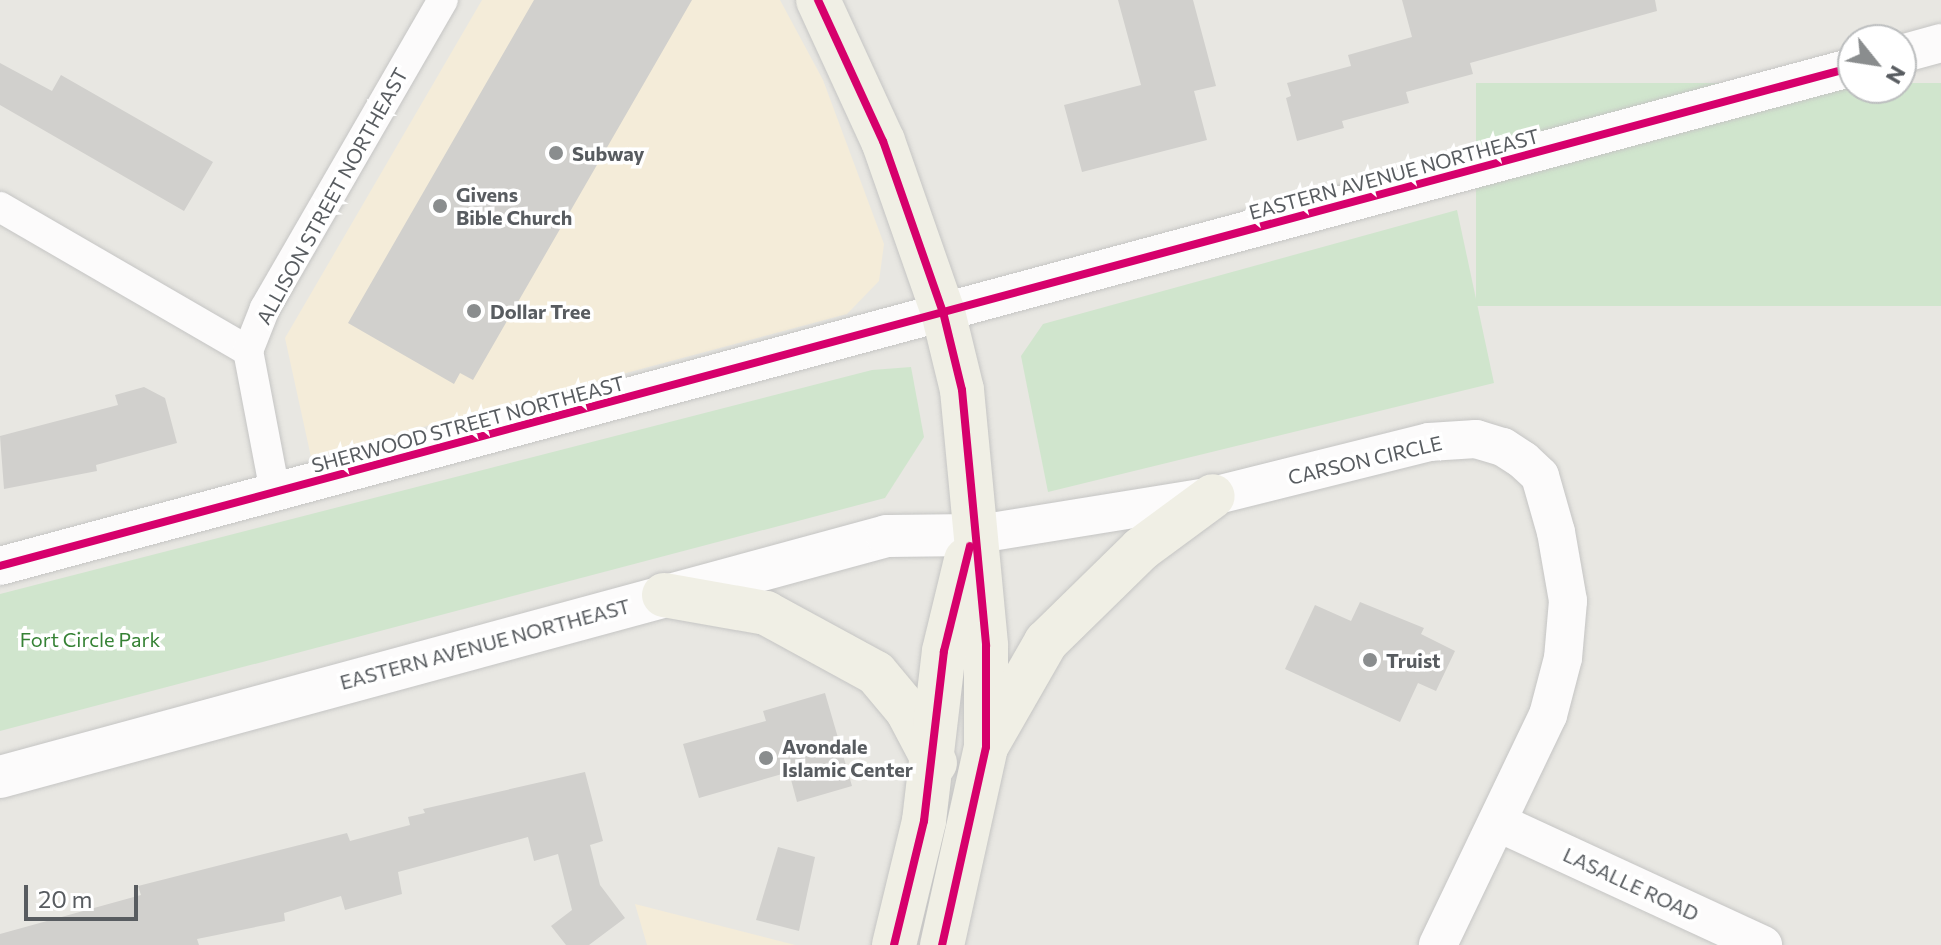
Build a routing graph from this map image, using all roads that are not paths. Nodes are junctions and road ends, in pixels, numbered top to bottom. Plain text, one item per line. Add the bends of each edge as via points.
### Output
1 (443, 0) edge
2 (818, 0) edge
3 (1941, 43) edge
4 (1917, 50) edge
5 (1837, 71) edge
6 (0, 207) edge
7 (943, 312) junction
8 (248, 351) junction
9 (275, 492) junction
10 (1213, 496) junction
11 (973, 535) junction
12 (0, 566) edge
13 (664, 595) junction
14 (986, 747) junction
15 (935, 763) junction
16 (0, 777) edge
17 (1499, 823) junction
18 (894, 945) edge
19 (942, 945) edge
20 (1438, 945) edge
21 (1763, 945) edge

1 - 8 street, ALLISON STREET NORTHEAST via 265,308
2 - 7 main road via 879,130
3 - 4 street
5 - 7 street, EASTERN AVENUE NORTHEAST
6 - 8 street
7 - 9 street, SHERWOOD STREET NORTHEAST
7 - 11 main road via 962,390
8 - 9 street
9 - 12 street, SHERWOOD STREET NORTHEAST
10 - 11 street, CARSON CIRCLE
10 - 14 main road via 1141,549 1046,642
10 - 17 street, CARSON CIRCLE via 1429,442 1476,439 1503,447 1540,476 1568,601 1563,658 1548,715
11 - 13 main road, EASTERN AVENUE NORTHEAST via 887,536
11 - 14 main road via 986,646
11 - 15 main road via 944,651
13 - 15 main road via 766,613 876,673 907,710
13 - 16 main road, EASTERN AVENUE NORTHEAST
14 - 19 main road
15 - 18 main road
17 - 20 street, CARSON CIRCLE
17 - 21 street, LASALLE ROAD

